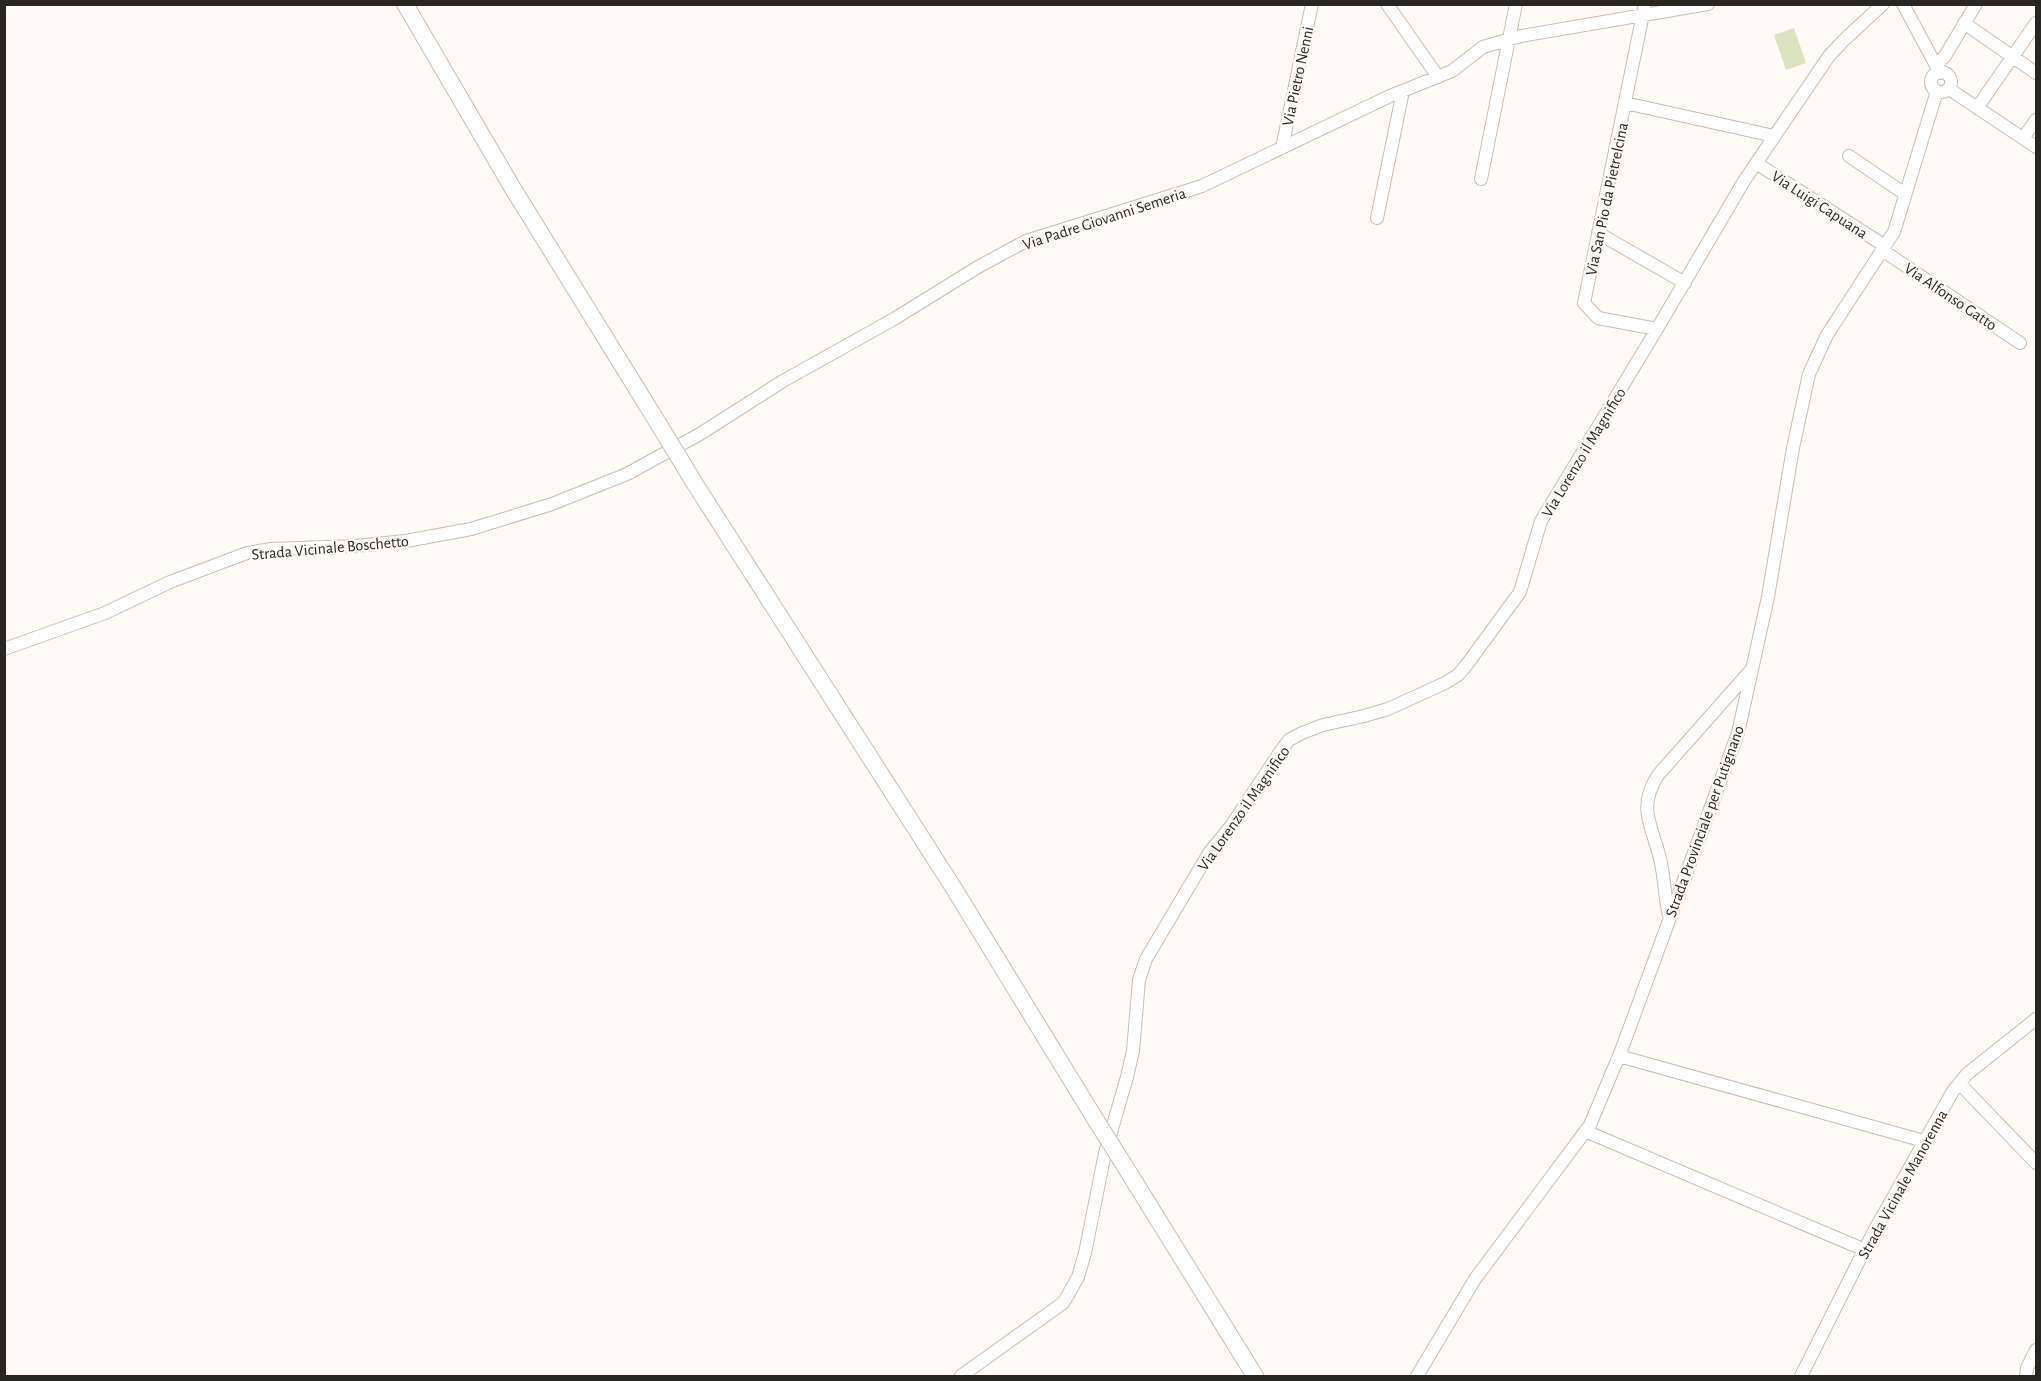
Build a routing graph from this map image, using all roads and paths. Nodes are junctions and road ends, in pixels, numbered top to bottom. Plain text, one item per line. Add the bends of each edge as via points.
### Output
1 (405, 4) edge
2 (1312, 4) edge
3 (1387, 4) edge
4 (1516, 4) edge
5 (1708, 4) edge
6 (1883, 4) edge
7 (1903, 4) edge
8 (1976, 4) edge
9 (1644, 10) edge
10 (1964, 23) junction
11 (2037, 23) edge
12 (1509, 39) junction
13 (2012, 56) junction
14 (1939, 68) junction
15 (2037, 73) edge
16 (1438, 77) junction
17 (1943, 90) junction
18 (1403, 91) junction
19 (1626, 103) junction
20 (1977, 108) junction
21 (2037, 120) edge
22 (1774, 136) junction
23 (2024, 138) junction
24 (2037, 147) edge
25 (1282, 148) junction
26 (1849, 156) dead end
27 (1756, 163) junction
28 (1481, 179) dead end
29 (1905, 194) junction
30 (1377, 218) dead end
31 (1599, 232) junction
32 (1883, 248) junction
33 (1685, 283) junction
34 (1657, 329) junction
35 (2020, 343) dead end
36 (783, 381) joint
37 (4, 649) edge
38 (1753, 668) junction
39 (1669, 915) junction
40 (2037, 1019) edge
41 (1619, 1056) junction
42 (1959, 1083) junction
43 (1585, 1131) junction
44 (1924, 1141) junction
45 (2037, 1163) edge
46 (1865, 1250) junction
47 (2037, 1350) edge
48 (961, 1377) edge
49 (1255, 1377) edge
50 (1418, 1377) edge
51 (1801, 1377) edge
52 (2026, 1377) edge

1 - 49 main road, bridge via 512,187 695,484 953,887
2 - 25 street, Via Pietro Nenni
3 - 16 street
4 - 12 street
5 - 9 street, Via Padre Giovanni Semeria
6 - 22 street, Via Lorenzo il Magnifico via 1829,56
7 - 14 street
8 - 10 street
9 - 12 street, Via Padre Giovanni Semeria
9 - 19 street, Via San Pio da Pietrelcina
10 - 13 street
10 - 14 street
11 - 13 street
12 - 16 street, Via Padre Giovanni Semeria via 1483,47
12 - 28 street
13 - 15 street
13 - 20 street
14 - 17 street via 1950,79
16 - 18 street, Via Padre Giovanni Semeria
17 - 20 street
17 - 29 street, Strada Provinciale per Putignano
18 - 25 street, Via Padre Giovanni Semeria
18 - 30 street
19 - 22 street
19 - 31 street, Via San Pio da Pietrelcina
20 - 23 street
21 - 23 street
22 - 27 street, Via Lorenzo il Magnifico
23 - 24 street
25 - 36 street, Via Padre Giovanni Semeria via 1202,186 1026,241
26 - 29 street
27 - 32 street, Via Luigi Capuana
27 - 33 street, Via Lorenzo il Magnifico
29 - 32 street, Strada Provinciale per Putignano via 1894,232
31 - 33 street
31 - 34 street, Via San Pio da Pietrelcina via 1584,303 1598,318
32 - 35 street, Via Alfonso Gatto
32 - 38 street, Strada Provinciale per Putignano via 1827,335 1809,374
33 - 34 street, Via Lorenzo il Magnifico
34 - 48 street, Via Lorenzo il Magnifico via 1541,521 1520,592 1465,668 1445,683 1388,709 1323,725 1289,740 1209,853 1146,959 1139,980 1133,1051 1105,1153 1078,1277 1063,1303
36 - 37 street, Strada Vicinale Boschetto via 700,434 627,474 552,504 471,529 406,541 247,553 170,582 105,613
38 - 39 street, Strada Provinciale per Putignano via 1732,751
38 - 39 street via 1648,789 1646,804
39 - 41 street, Strada Provinciale per Putignano
40 - 42 street, Strada Vicinale Manorenna
41 - 43 street, Strada Provinciale per Putignano
41 - 44 street
42 - 44 street, Strada Vicinale Manorenna
42 - 45 street
43 - 46 street
43 - 50 street, Strada Provinciale per Putignano via 1475,1279
44 - 46 street, Strada Vicinale Manorenna
46 - 51 street, Strada Vicinale Manorenna
47 - 52 street

